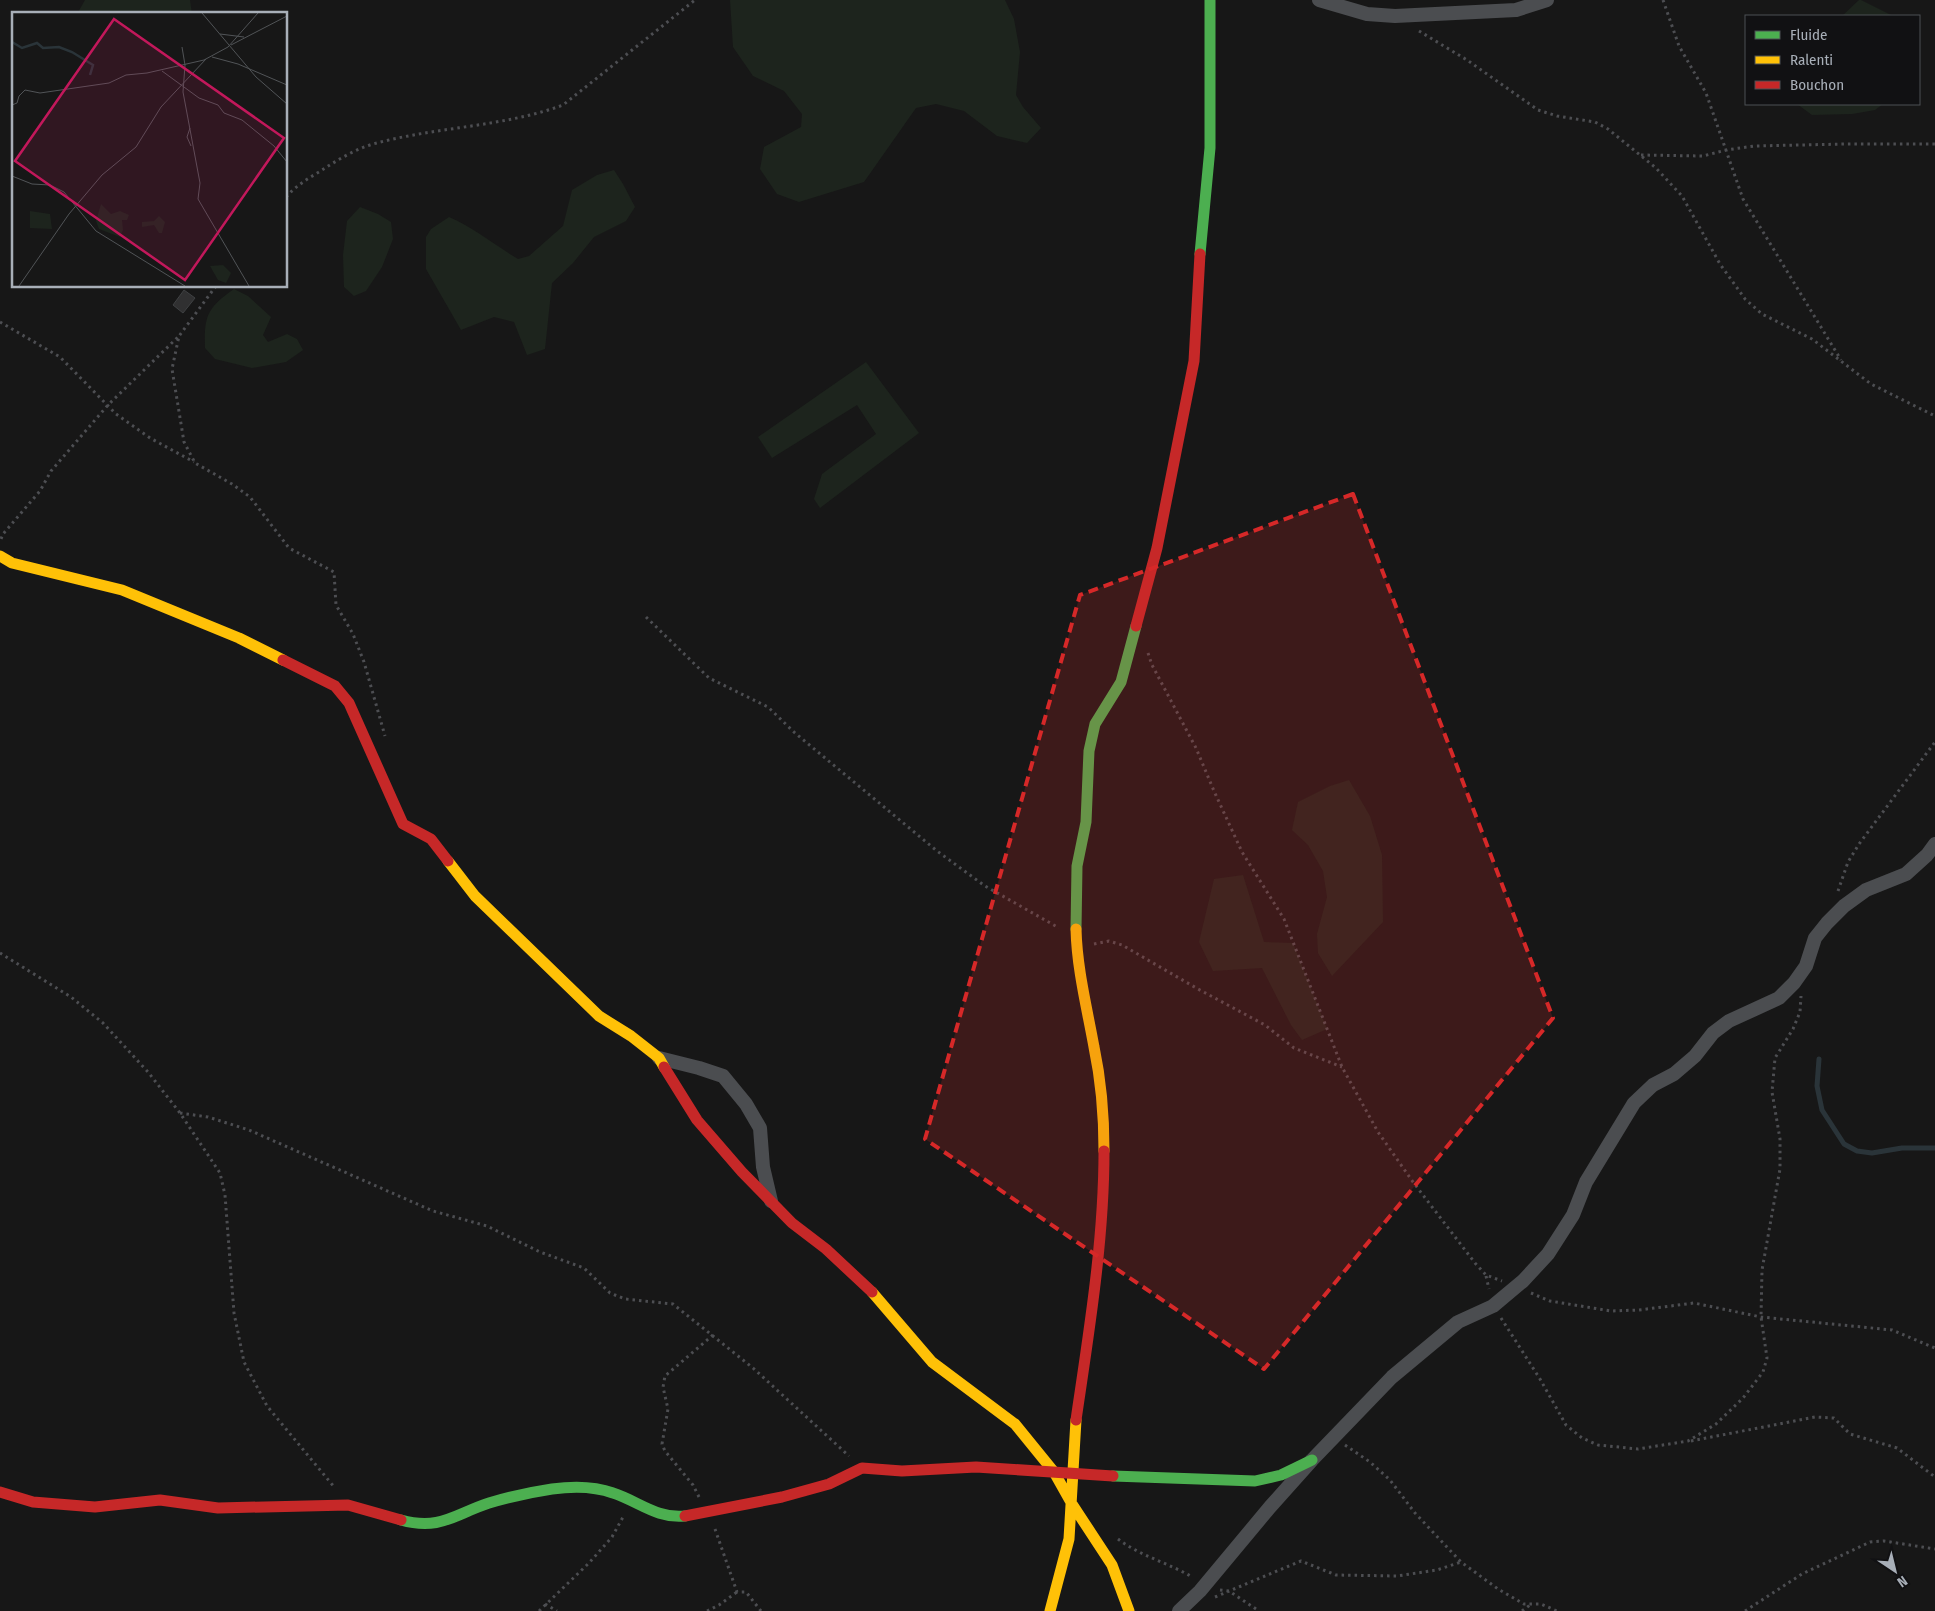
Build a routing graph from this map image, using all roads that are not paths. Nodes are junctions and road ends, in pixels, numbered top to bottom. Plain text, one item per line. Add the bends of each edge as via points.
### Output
1 (1210, 0) edge
2 (1319, 0) edge
3 (1547, 0) edge
4 (0, 556) edge
5 (1935, 844) edge
6 (659, 1058) junction
7 (771, 1202) junction
8 (1312, 1460) junction
9 (1054, 1472) junction
10 (1073, 1474) junction
11 (0, 1492) edge
12 (1072, 1504) junction
13 (1050, 1611) edge
14 (1129, 1611) edge
15 (1179, 1611) edge

1 - 10 street via 1210,148 1194,361 1158,548 1121,682 1095,724 1089,751 1086,822 1077,866 1077,956 1095,1050 1103,1122 1104,1191 1074,1434
2 - 3 street via 1367,14 1395,16 1516,10
4 - 6 street via 12,563 122,590 239,638 336,686 349,703 403,824 431,839 475,896 599,1016
5 - 8 street via 1906,874 1866,890 1838,912 1815,938 1806,966 1779,998 1713,1032 1695,1056 1674,1074 1653,1085 1634,1103 1586,1182 1574,1215 1548,1254 1493,1306 1458,1322 1392,1377
6 - 7 street via 697,1120
6 - 7 street via 722,1076 746,1104 760,1128 763,1167
7 - 9 street via 875,1295 932,1362 1015,1424
8 - 10 street via 1281,1475 1254,1481
8 - 15 street
9 - 10 street
9 - 11 street via 976,1466 902,1471 862,1468 829,1484 782,1497 682,1517 660,1515 614,1493 592,1487 552,1489 489,1503 431,1524 415,1524 348,1505 218,1508 160,1500 95,1507 33,1502
9 - 12 street
10 - 12 street
12 - 13 street via 1069,1539
12 - 14 street via 1112,1564

